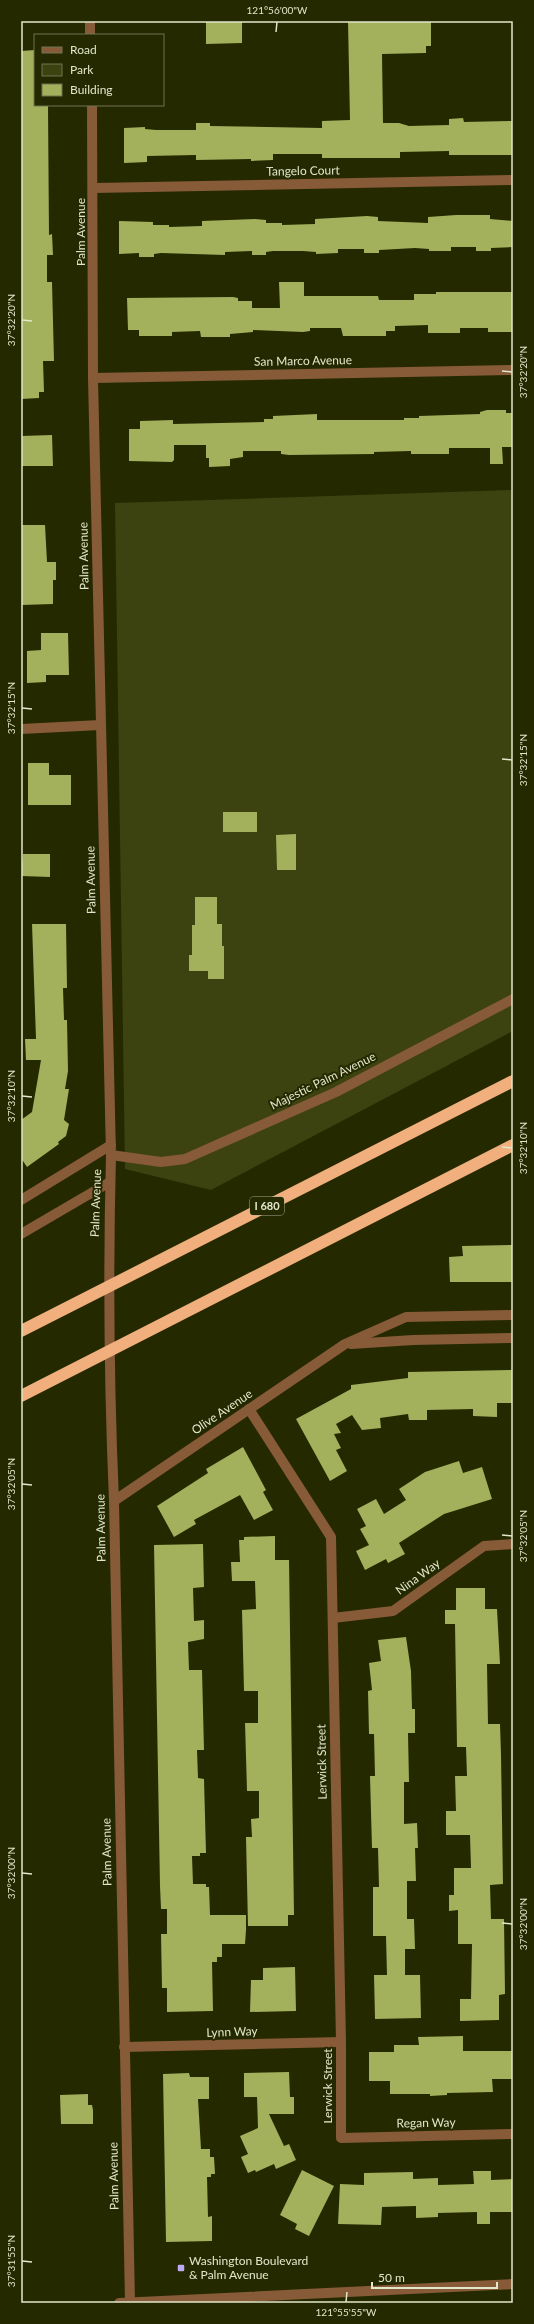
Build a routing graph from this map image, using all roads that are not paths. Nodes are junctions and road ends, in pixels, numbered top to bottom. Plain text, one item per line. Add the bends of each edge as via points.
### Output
1 (90, 21) edge
2 (90, 34) edge
3 (92, 106) edge
4 (513, 180) edge
5 (94, 188) junction
6 (513, 370) edge
7 (93, 378) junction
8 (100, 725) junction
9 (21, 729) edge
10 (513, 999) edge
11 (513, 1081) edge
12 (111, 1145) junction
13 (513, 1145) edge
14 (111, 1156) junction
15 (110, 1182) junction
16 (21, 1200) edge
17 (21, 1234) edge
18 (513, 1315) edge
19 (21, 1331) edge
20 (513, 1338) edge
21 (345, 1344) junction
22 (21, 1396) edge
23 (249, 1409) junction
24 (114, 1501) junction
25 (513, 1544) edge
26 (333, 1618) junction
27 (341, 2042) junction
28 (124, 2047) junction
29 (513, 2134) edge
30 (341, 2138) joint
31 (513, 2284) edge
32 (124, 2302) edge
33 (151, 2302) edge

1 - 2 street
3 - 5 street, Palm Avenue
4 - 5 street, Tangelo Court
5 - 7 street, Palm Avenue
6 - 7 street, San Marco Avenue
7 - 8 street, Palm Avenue
8 - 9 street
8 - 12 street, Palm Avenue
10 - 14 street, Majestic Palm Avenue via 336,1092 186,1159 161,1162
11 - 19 highway, I 680
12 - 14 street, Palm Avenue
12 - 16 street
13 - 22 highway
14 - 15 street, Palm Avenue
15 - 17 street
15 - 24 street, Palm Avenue via 110,1413
18 - 21 street, Olive Avenue via 406,1317
20 - 21 street
21 - 23 street, Olive Avenue
23 - 24 street, Olive Avenue
23 - 26 street, Lerwick Street via 331,1536
24 - 28 street, Palm Avenue
25 - 26 street, Nina Way via 484,1546 393,1611
26 - 27 street, Lerwick Street
27 - 28 street, Lynn Way
27 - 30 street, Lerwick Street
28 - 32 street, Palm Avenue
29 - 30 street, Regan Way
31 - 33 street
32 - 33 street

